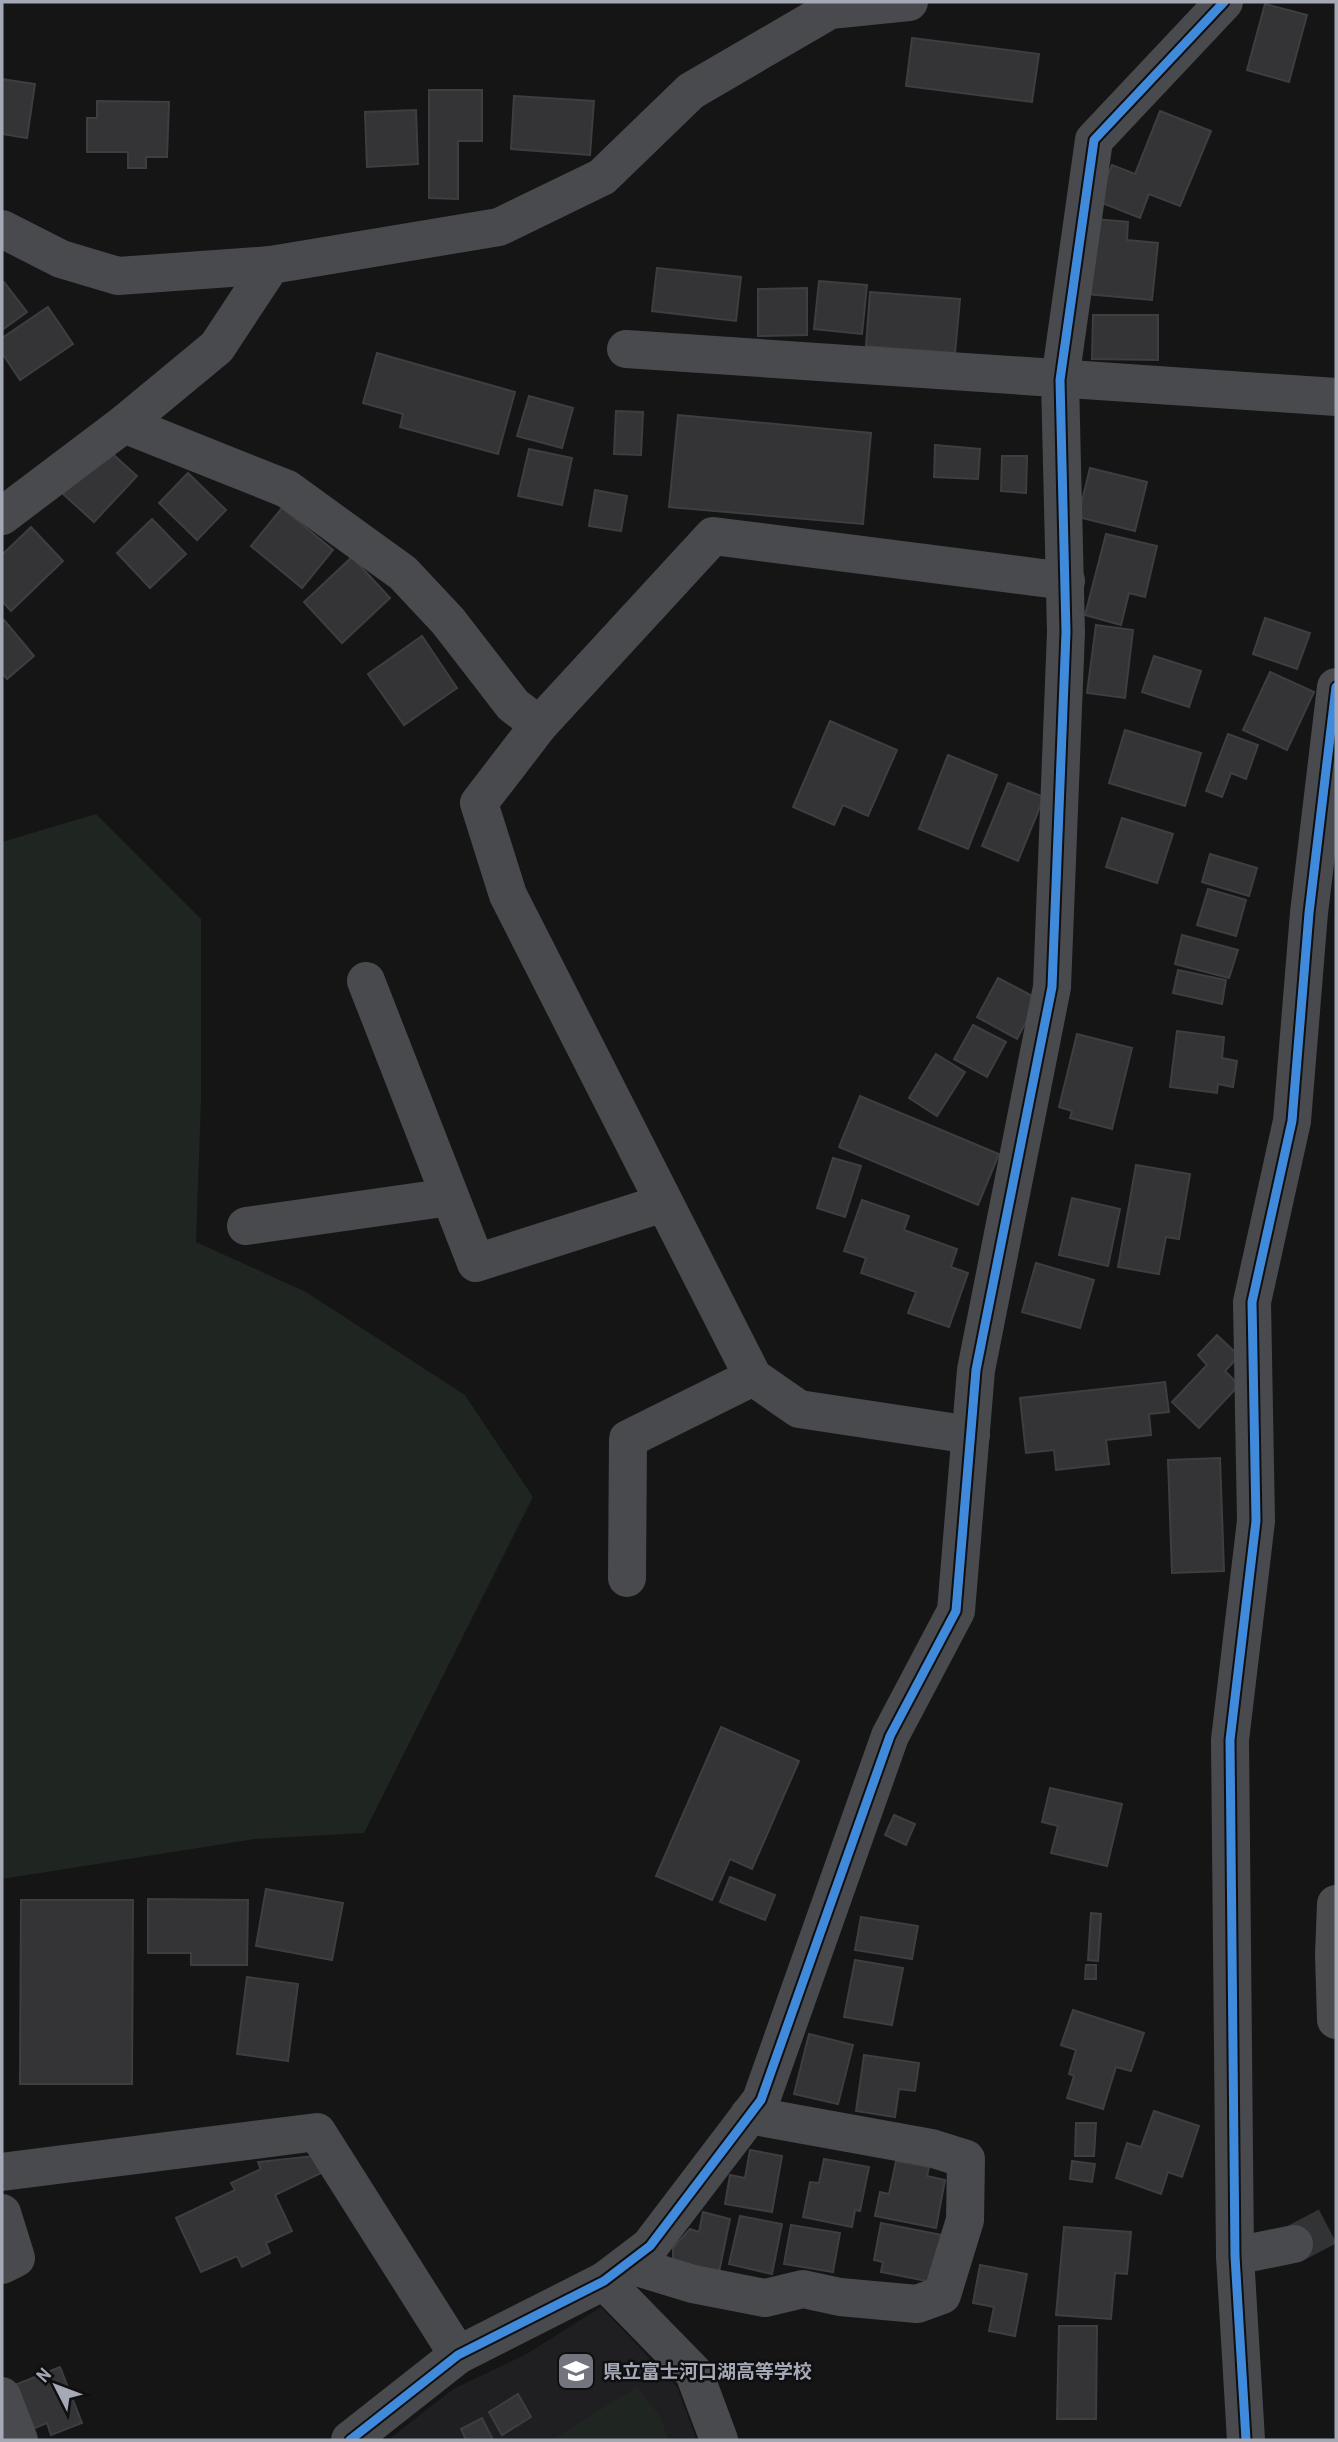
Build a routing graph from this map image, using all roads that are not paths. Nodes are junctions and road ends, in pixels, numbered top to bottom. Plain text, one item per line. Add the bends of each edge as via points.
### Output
1 (909, 2) edge
2 (1224, 2) edge
3 (2, 229) edge
4 (271, 265) junction
5 (626, 349) dead end
6 (1060, 380) junction
7 (1336, 397) edge
8 (124, 424) junction
9 (2, 516) edge
10 (1066, 581) junction
11 (1336, 687) edge
12 (539, 725) junction
13 (366, 981) dead end
14 (450, 1197) junction
15 (664, 1203) junction
16 (246, 1226) dead end
17 (753, 1377) junction
18 (971, 1435) junction
19 (627, 1578) dead end
20 (1336, 1904) edge
21 (1336, 2020) edge
22 (749, 2115) junction
23 (2, 2172) edge
24 (2, 2213) edge
25 (1294, 2244) tunnel mouth
26 (1235, 2256) junction
27 (2, 2265) edge
28 (615, 2272) junction
29 (458, 2355) junction
30 (2, 2396) edge
31 (19, 2440) edge
32 (350, 2440) edge
33 (719, 2440) edge
34 (1246, 2440) edge

1 - 4 street via 830,10 691,91 602,177 499,227
2 - 6 street via 1094,140
3 - 4 street via 61,259 118,276
4 - 8 street via 217,347
5 - 6 street
6 - 7 street
6 - 10 street
8 - 9 street
8 - 12 street via 287,489 403,573 448,621 513,705
10 - 12 street via 713,536
10 - 18 street via 1052,987 976,1370
11 - 26 street via 1308,913 1292,1121 1252,1302 1256,1521 1230,1740
12 - 15 street via 479,803 508,895
13 - 14 street
14 - 15 street via 476,1263
14 - 16 street
15 - 17 street
17 - 18 street via 799,1409
17 - 19 street via 628,1439
18 - 22 street via 956,1611 890,1736 761,2100
20 - 21 highway
22 - 28 street via 650,2246
22 - 28 street via 931,2148 966,2159 965,2220 942,2295 917,2304 803,2289 765,2298
23 - 29 street via 317,2132
24 - 27 street via 16,2258
25 - 26 street
26 - 34 street
28 - 29 street
28 - 33 street via 694,2373
29 - 32 street
30 - 31 street

